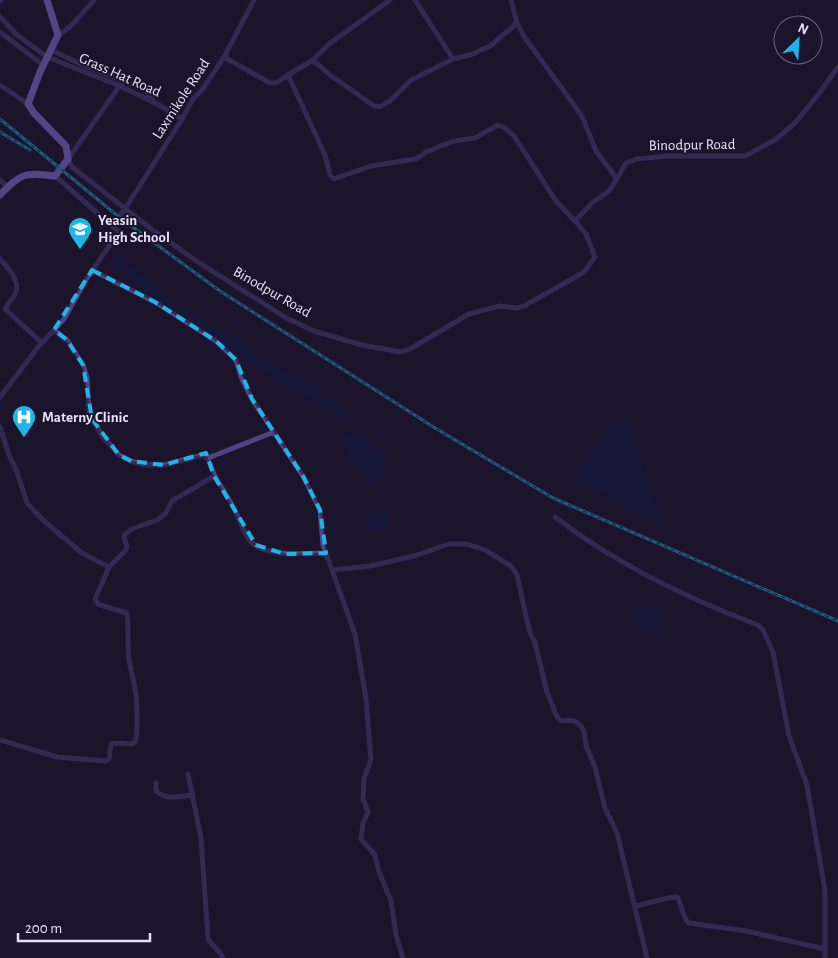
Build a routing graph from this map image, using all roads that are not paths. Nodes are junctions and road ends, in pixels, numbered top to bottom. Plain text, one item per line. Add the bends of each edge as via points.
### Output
1 (46, 0) edge
2 (94, 0) edge
3 (254, 0) edge
4 (390, 0) edge
5 (415, 0) edge
6 (511, 0) edge
7 (0, 17) edge
8 (517, 23) junction
9 (0, 32) edge
10 (58, 35) junction
11 (49, 54) junction
12 (224, 58) junction
13 (453, 59) junction
14 (312, 60) junction
15 (43, 65) junction
16 (838, 67) edge
17 (288, 75) junction
18 (122, 84) junction
19 (0, 85) edge
20 (28, 104) junction
21 (159, 105) junction
22 (182, 119) junction
23 (68, 159) junction
24 (55, 176) junction
25 (617, 179) junction
26 (0, 180) edge
27 (8, 186) junction
28 (0, 195) edge
29 (125, 210) junction
30 (575, 221) junction
31 (112, 226) junction
32 (0, 259) edge
33 (92, 270) junction
34 (54, 330) junction
35 (42, 344) junction
36 (0, 397) edge
37 (0, 427) edge
38 (274, 432) junction
39 (208, 458) junction
40 (214, 476) junction
41 (555, 517) dead end
42 (326, 553) junction
43 (109, 567) junction
44 (333, 570) junction
45 (0, 740) edge
46 (188, 774) dead end
47 (156, 783) dead end
48 (193, 795) junction
49 (636, 906) junction
50 (825, 949) junction
51 (223, 958) edge
52 (403, 958) edge
53 (647, 958) edge
54 (825, 958) edge

1 - 10 street
2 - 10 street
3 - 12 street, Laxmikole Road
4 - 14 street via 328,44
5 - 13 street
6 - 8 street
7 - 11 street, Grass Hat Road via 16,34
8 - 13 street via 490,46
8 - 25 street via 538,58 582,116 596,151
9 - 15 street
10 - 11 street
11 - 15 street
11 - 18 street, Grass Hat Road
12 - 17 street via 270,83
12 - 22 street, Laxmikole Road
13 - 14 street via 411,80 390,101 379,107
14 - 17 street
15 - 20 street
16 - 25 street, Binodpur Road via 794,124 775,140 745,156 637,159 626,163
17 - 30 street via 334,179 371,166 416,159 454,140 475,138 498,125 514,136 556,201
18 - 21 street, Grass Hat Road
18 - 21 street via 143,87
18 - 23 street
19 - 20 street
20 - 23 street via 66,146
21 - 22 street, Grass Hat Road
22 - 29 street, Laxmikole Road
23 - 24 street
23 - 29 street via 72,167
24 - 27 street via 31,173
24 - 31 street
25 - 30 street, Binodpur Road via 609,191
26 - 27 street
27 - 28 street
29 - 30 street, Binodpur Road via 198,262 288,319 314,331 401,352 469,314 500,306 524,306 584,272 595,257 586,234
29 - 31 street, Laxmikole Road
31 - 33 street via 118,233
32 - 35 street via 17,285 5,309
33 - 34 street via 64,319
33 - 38 street via 155,302 216,341 236,360 252,399
34 - 35 street
34 - 39 street via 67,340 83,365 87,377 89,414 102,436 120,455 144,465 164,465 199,455
35 - 36 street
37 - 43 street via 27,503 82,553
38 - 39 street
38 - 42 street via 303,476 320,510
39 - 40 street
40 - 42 street via 248,537 256,545 285,554
40 - 43 street via 172,501 166,513 157,520 125,534 126,550
41 - 50 street via 611,556 669,588 758,625 763,630 773,652 789,736 807,784 825,891
42 - 44 street
43 - 45 street via 95,598 100,605 127,613 129,659 136,692 135,742 111,744 108,760 57,757
44 - 49 street via 370,566 449,544 467,544 484,550 511,566 517,575 547,692 557,717 574,721 584,731 605,808 617,833
44 - 52 street via 355,634 366,699 371,760 364,778 363,799 368,812 361,840 375,855 391,901
46 - 48 street
47 - 48 street via 156,791 168,798
48 - 51 street via 201,838 208,938
49 - 50 street via 677,897 684,918 689,922
49 - 53 street
50 - 54 street

